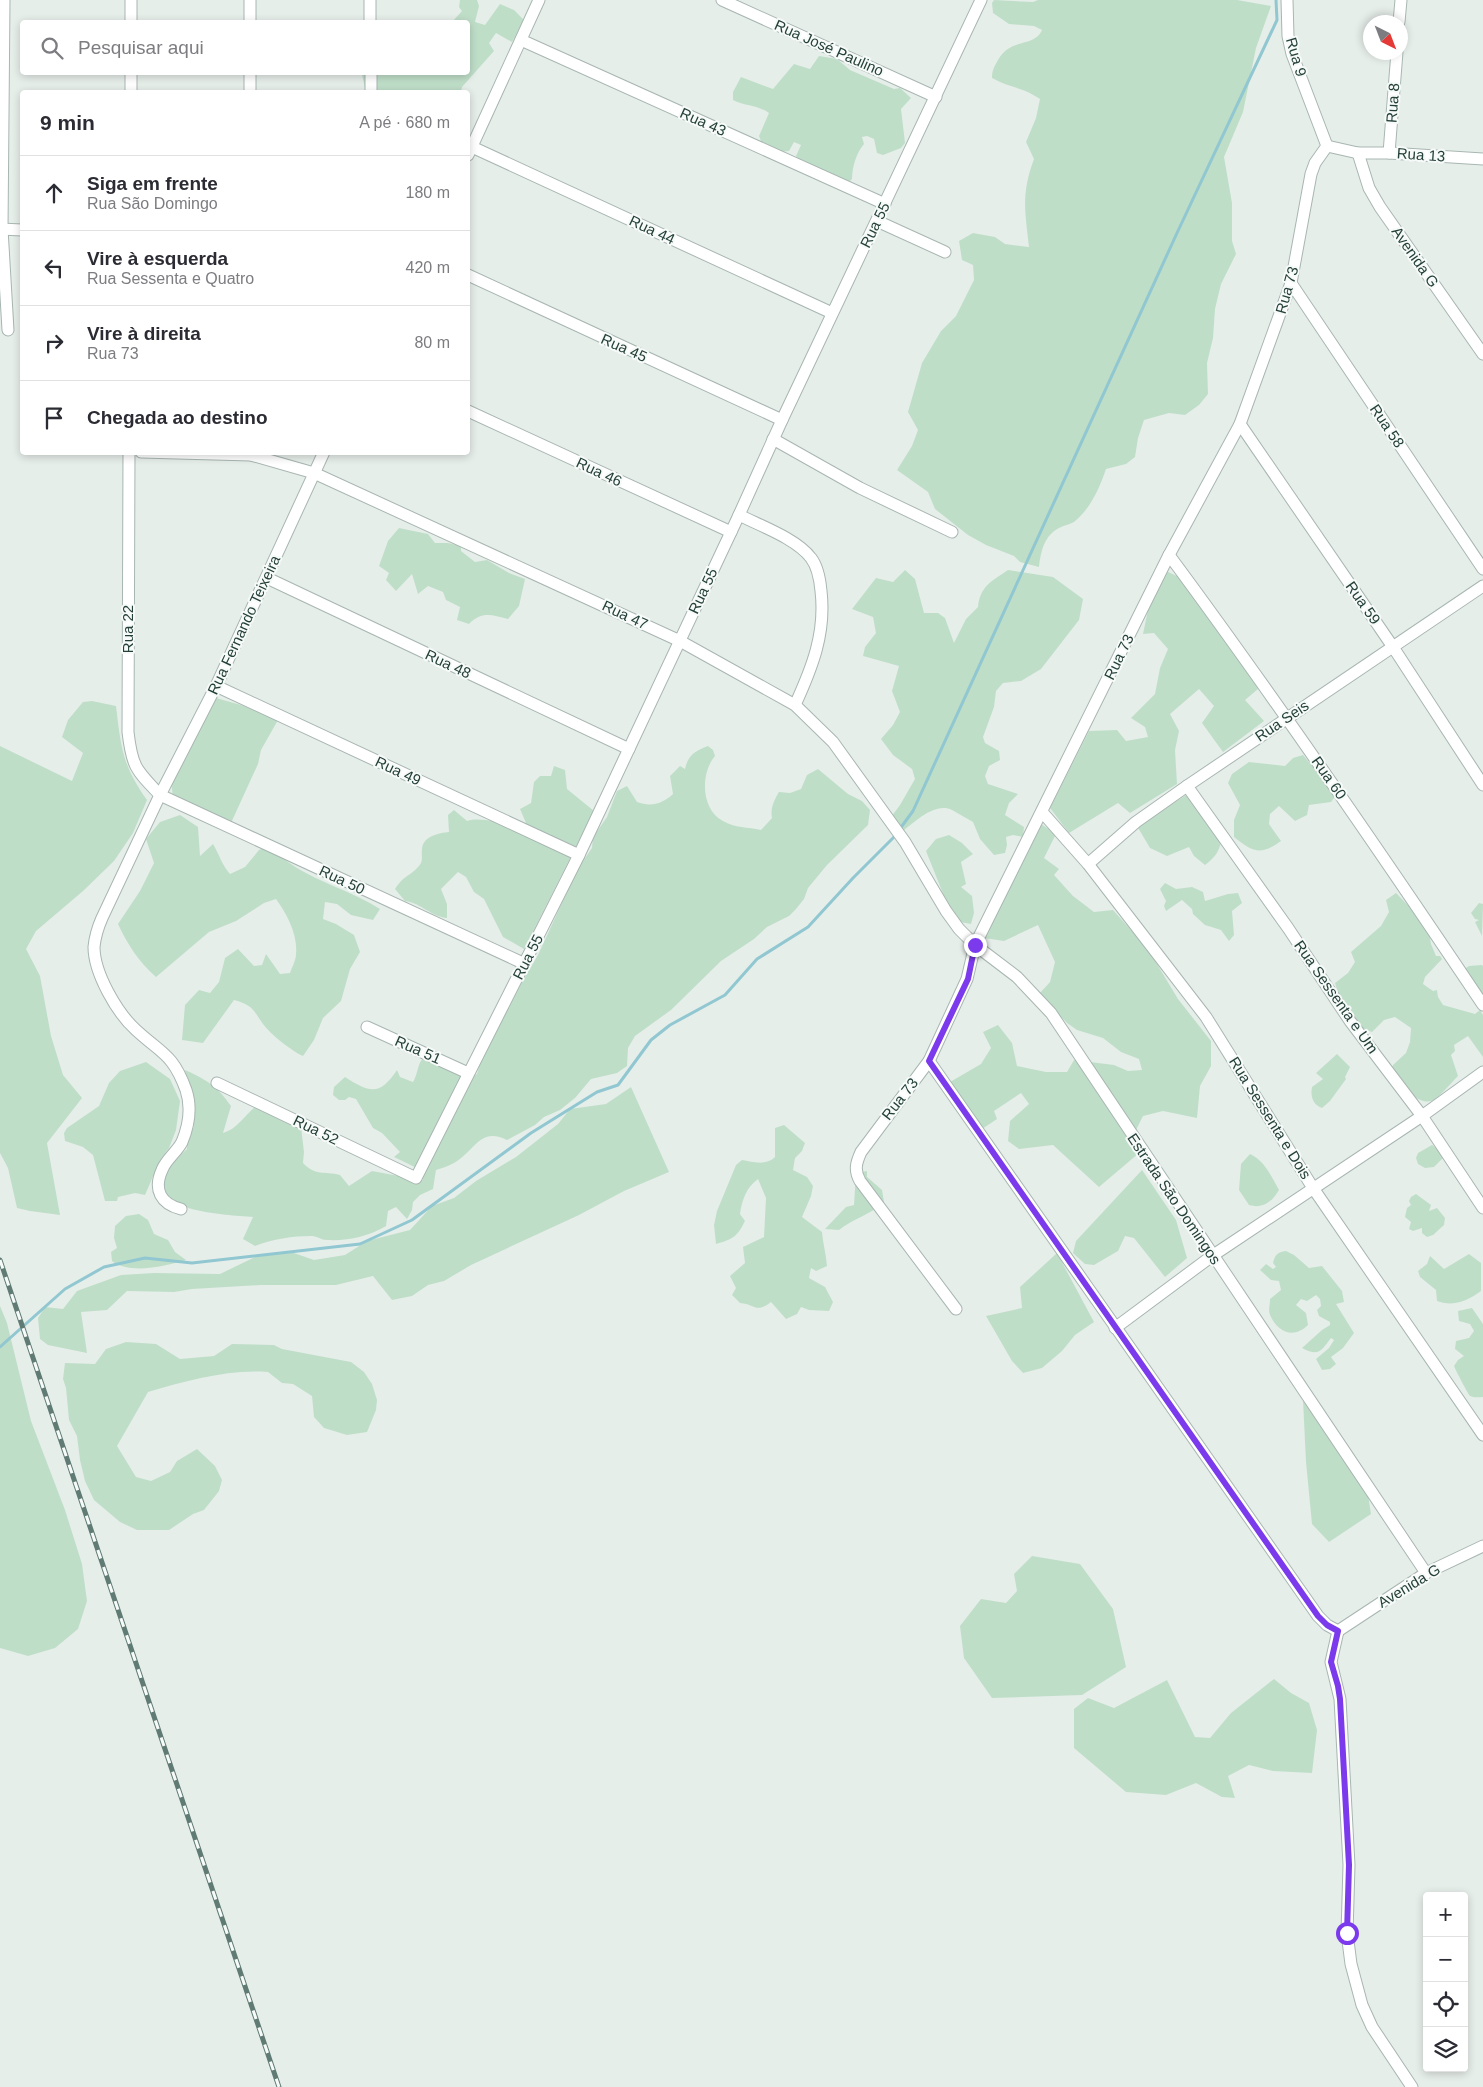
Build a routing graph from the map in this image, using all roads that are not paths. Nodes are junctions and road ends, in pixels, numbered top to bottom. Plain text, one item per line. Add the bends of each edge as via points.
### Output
1 (4, 0) edge
2 (131, 0) edge
3 (250, 0) edge
4 (370, 0) edge
5 (539, 0) edge
6 (722, 0) edge
7 (981, 0) edge
8 (1287, 0) edge
9 (1401, 0) edge
10 (1400, 15) edge
11 (131, 20) edge
12 (250, 20) edge
13 (370, 20) edge
14 (521, 40) junction
15 (1396, 60) edge
16 (131, 75) edge
17 (250, 75) edge
18 (371, 75) edge
19 (131, 90) edge
20 (250, 90) edge
21 (371, 90) edge
22 (936, 97) junction
23 (1327, 146) junction
24 (470, 151) edge
25 (1358, 153) junction
26 (1389, 153) junction
27 (1483, 159) edge
28 (885, 204) junction
29 (877, 221) junction
30 (1, 229) edge
31 (20, 230) edge
32 (945, 252) dead end
33 (470, 275) edge
34 (1292, 283) junction
35 (832, 313) junction
36 (8, 330) dead end
37 (1483, 354) edge
38 (470, 413) edge
39 (782, 420) junction
40 (1240, 424) junction
41 (773, 439) junction
42 (128, 455) edge
43 (254, 455) edge
44 (323, 455) edge
45 (314, 473) junction
46 (739, 515) junction
47 (731, 532) junction
48 (952, 532) dead end
49 (1169, 555) junction
50 (1483, 569) edge
51 (267, 578) junction
52 (1483, 586) edge
53 (680, 641) junction
54 (1393, 646) junction
55 (216, 686) junction
56 (795, 705) junction
57 (1287, 718) junction
58 (629, 749) junction
59 (1483, 785) edge
60 (1187, 786) junction
61 (160, 795) junction
62 (1042, 812) junction
63 (904, 842) joint
64 (579, 855) junction
65 (1088, 864) junction
66 (975, 945) junction
67 (525, 964) junction
68 (1483, 1005) edge
69 (367, 1027) dead end
70 (929, 1061) junction
71 (1483, 1072) edge
72 (468, 1073) junction
73 (217, 1083) dead end
74 (1422, 1116) junction
75 (416, 1178) joint
76 (1313, 1188) junction
77 (1483, 1208) edge
78 (181, 1209) dead end
79 (1212, 1256) junction
80 (956, 1309) dead end
81 (1115, 1328) junction
82 (1483, 1435) edge
83 (1483, 1546) edge
84 (1426, 1573) junction
85 (1338, 1631) junction
86 (1412, 2087) edge

1 - 30 street
2 - 11 street
3 - 12 street
4 - 13 street
5 - 14 street
6 - 22 street, Rua José Paulino
7 - 22 street, Rua 55
8 - 23 street, Rua 9 via 1292,54
9 - 10 street
14 - 24 street
14 - 28 street, Rua 43
15 - 26 street, Rua 8
16 - 19 street
17 - 20 street
18 - 21 street
22 - 28 street, Rua 55
23 - 25 street, Rua 13
23 - 34 street, Rua 73 via 1311,174
24 - 35 street, Rua 44
25 - 26 street, Rua 13
25 - 37 street, Avenida G via 1369,188 1380,207
26 - 27 street, Rua 13
28 - 29 street, Rua 55
29 - 32 street
29 - 35 street, Rua 55
30 - 31 street
30 - 36 street
33 - 39 street, Rua 45
34 - 40 street, Rua 73
34 - 50 street, Rua 58
35 - 39 street, Rua 55
38 - 47 street, Rua 46
39 - 41 street, Rua 55
40 - 49 street, Rua 73
40 - 54 street, Rua 59
41 - 46 street, Rua 55
41 - 48 street via 860,488
42 - 61 street, Rua 22 via 128,732 131,756 138,772
43 - 45 street, Rua 47
44 - 45 street, Rua Fernando Teixeira
45 - 51 street, Rua Fernando Teixeira
45 - 53 street, Rua 47
46 - 47 street, Rua 55
46 - 56 street via 797,545 812,559 819,576 823,612 819,641
47 - 53 street, Rua 55
49 - 57 street, Rua 60
49 - 62 street, Rua 73
51 - 55 street, Rua Fernando Teixeira
51 - 58 street, Rua 48
52 - 54 street, Rua Seis
53 - 56 street, Rua 47
53 - 58 street, Rua 55
54 - 57 street, Rua Seis
54 - 59 street, Rua 59
55 - 61 street, Rua Fernando Teixeira
55 - 64 street, Rua 49
56 - 63 street, Rua 47 via 833,742
57 - 60 street, Rua Seis
57 - 68 street, Rua 60
58 - 64 street, Rua 55
60 - 65 street, Rua Seis via 1136,822
60 - 74 street, Rua Sessenta e Um via 1350,1021
61 - 67 street, Rua 50
61 - 78 street, Rua Fernando Teixeira via 102,918 94,949 116,1008 137,1031 167,1054 187,1093 190,1107 188,1123 181,1144 162,1170 158,1184 160,1198 169,1206
62 - 65 street, Rua Sessenta e Dois
62 - 66 street, Rua 73
63 - 66 street, Estrada São Domingos via 946,911
64 - 67 street, Rua 55
65 - 76 street, Rua Sessenta e Dois via 1206,1017
66 - 70 street, Rua 73 via 968,979
66 - 79 street, Estrada São Domingos via 1017,978 1051,1013
67 - 72 street, Rua 55
69 - 72 street, Rua 51
70 - 80 street, Rua 73 via 861,1152 855,1166 860,1180
70 - 81 street
71 - 74 street
72 - 75 street, Rua 55
73 - 75 street, Rua 52
74 - 76 street
74 - 77 street, Rua Sessenta e Um
76 - 79 street
76 - 82 street, Rua Sessenta e Dois
79 - 81 street
79 - 84 street, Estrada São Domingos
81 - 85 street via 1318,1616
83 - 84 street, Avenida G
84 - 85 street, Avenida G
85 - 86 street via 1331,1662 1340,1699 1349,1865 1347,1933 1351,1964 1362,2006 1372,2027

